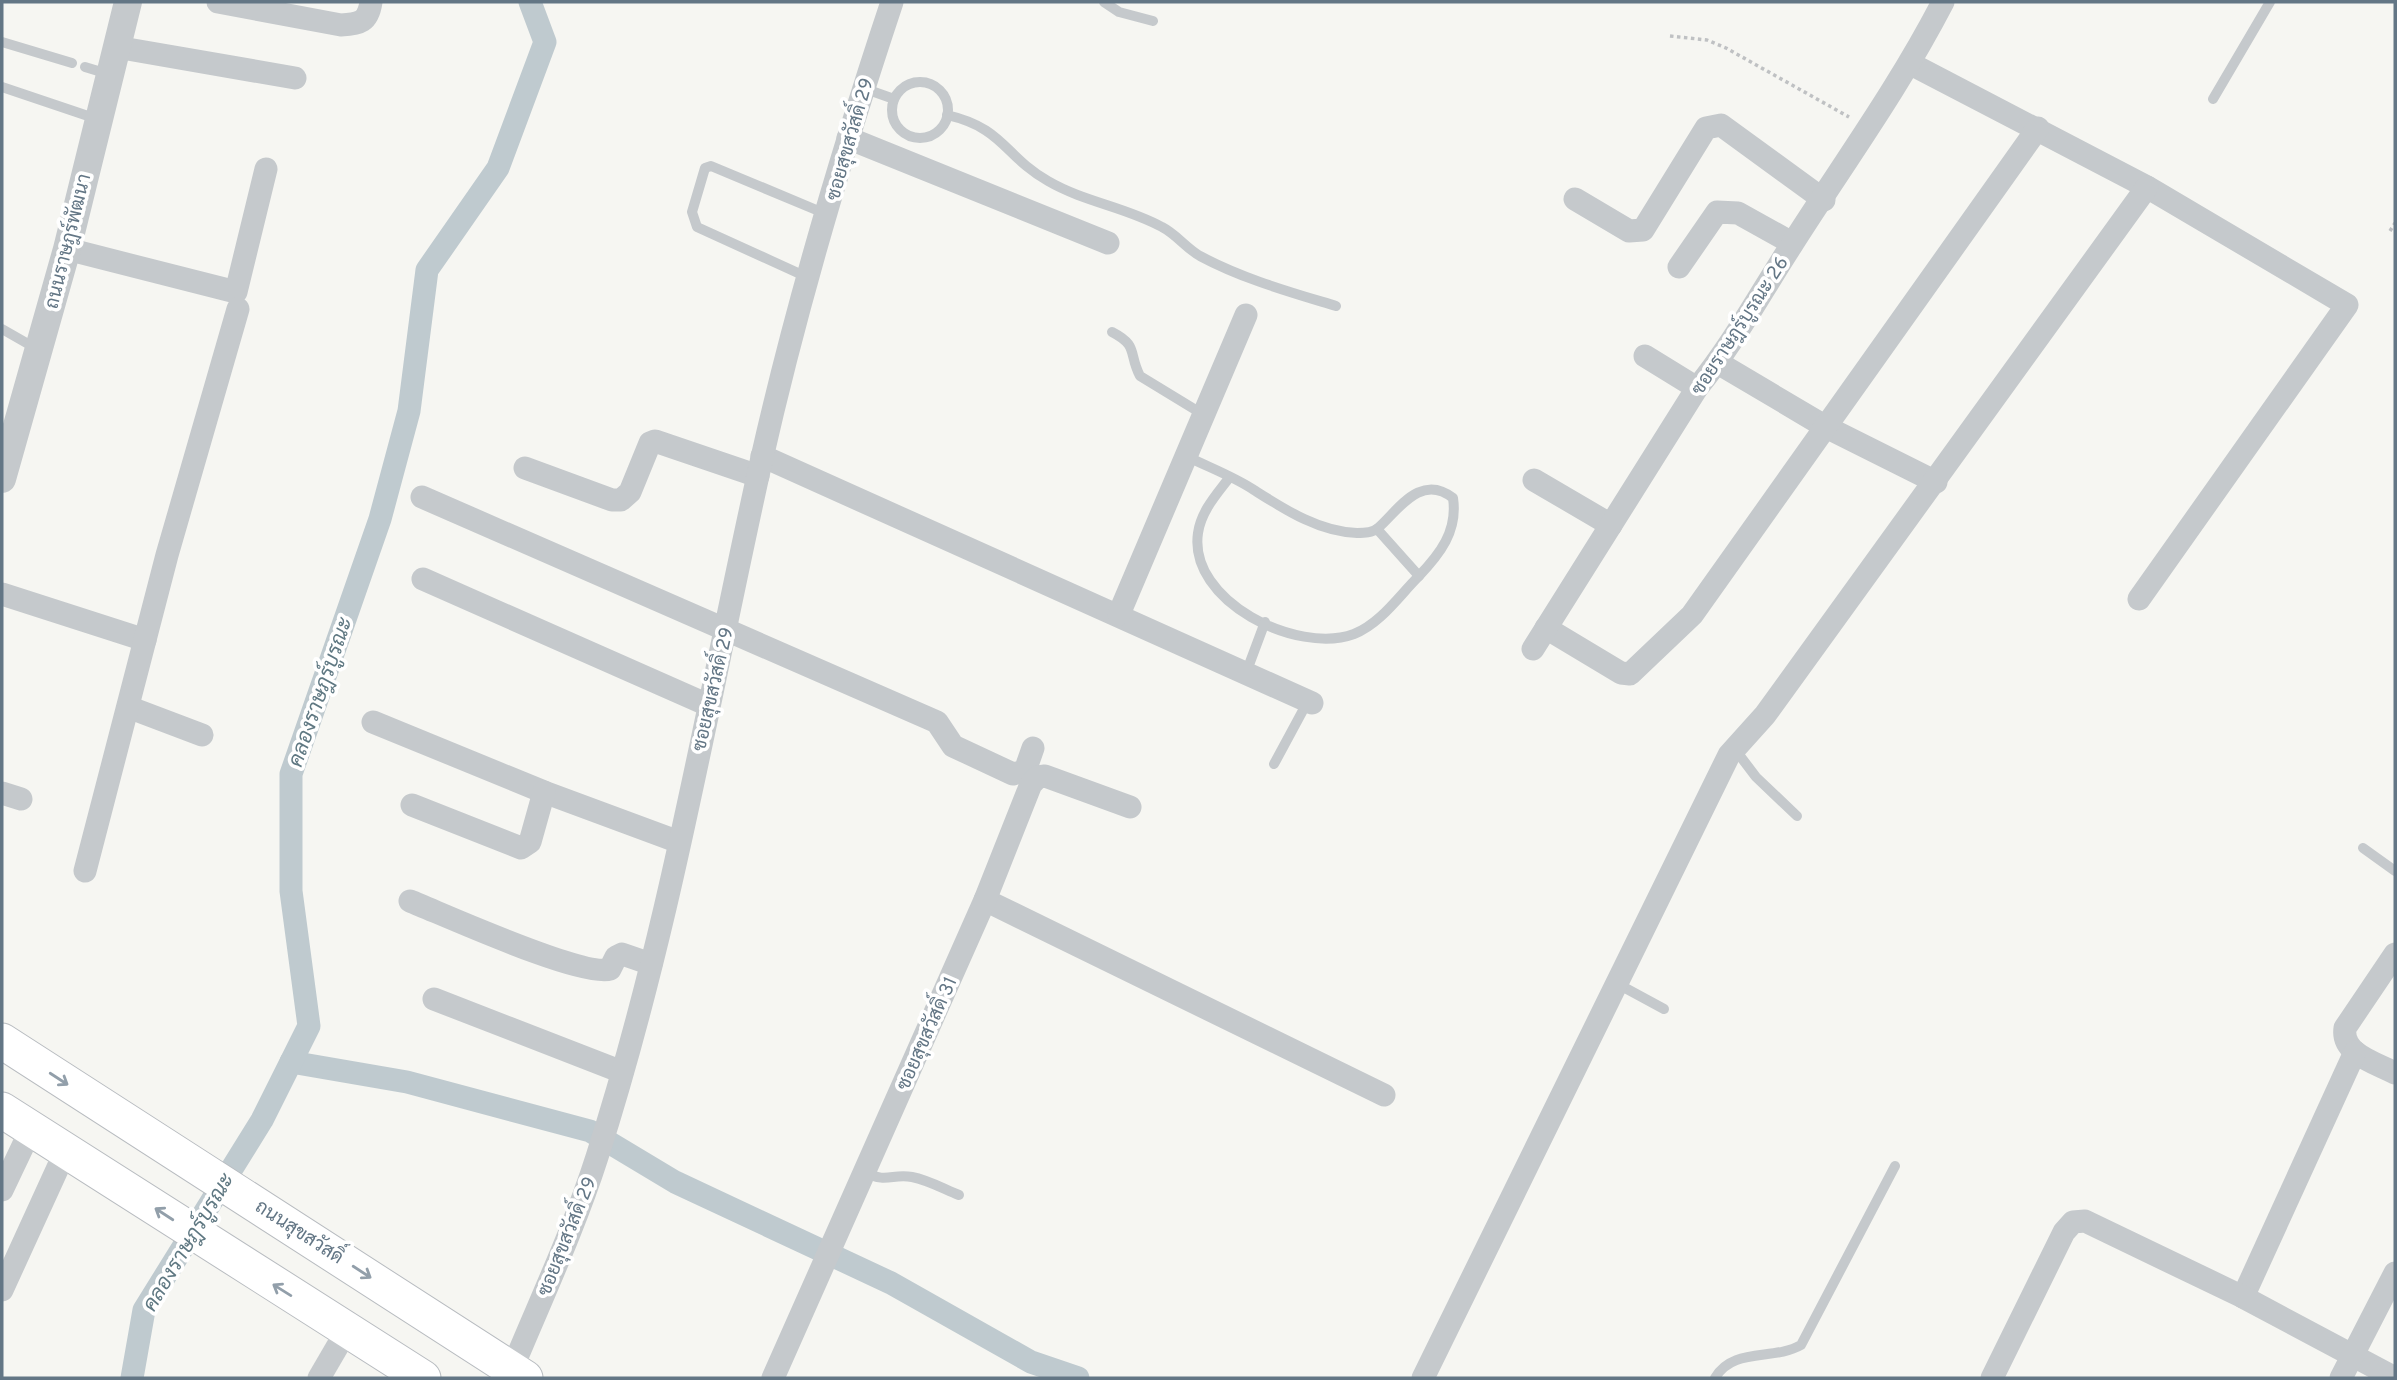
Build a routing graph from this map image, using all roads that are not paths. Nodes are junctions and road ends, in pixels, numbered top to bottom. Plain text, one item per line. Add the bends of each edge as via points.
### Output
1 (128, 2) edge
2 (218, 2) edge
3 (371, 2) edge
4 (892, 2) edge
5 (1104, 2) edge
6 (1943, 2) edge
7 (2270, 2) edge
8 (1153, 21) dead end
9 (2, 42) edge
10 (116, 47) junction
11 (72, 63) dead end
12 (1911, 64) junction
13 (295, 78) dead end
14 (2, 87) edge
15 (863, 88) junction
16 (894, 99) junction
17 (2213, 99) dead end
18 (947, 115) junction
19 (97, 119) junction
20 (2038, 128) junction
21 (848, 138) junction
22 (266, 169) dead end
23 (2147, 187) junction
24 (1575, 199) dead end
25 (1824, 200) junction
26 (827, 215) junction
27 (1108, 243) dead end
28 (1792, 243) junction
29 (67, 248) junction
30 (1679, 267) dead end
31 (809, 278) junction
32 (1336, 306) dead end
33 (238, 309) dead end
34 (1246, 314) dead end
35 (2, 329) edge
36 (1112, 332) dead end
37 (39, 350) junction
38 (1645, 356) dead end
39 (1718, 363) junction
40 (1697, 388) junction
41 (1204, 415) junction
42 (1826, 427) junction
43 (1186, 456) junction
44 (760, 466) junction
45 (526, 468) dead end
46 (3, 471) edge
47 (1229, 478) junction
48 (1534, 480) dead end
49 (1936, 482) junction
50 (422, 497) dead end
51 (1611, 525) junction
52 (1377, 529) junction
53 (1419, 576) junction
54 (423, 579) dead end
55 (2, 594) edge
56 (2139, 600) dead end
57 (1119, 614) junction
58 (1265, 622) junction
59 (1546, 628) junction
60 (726, 631) junction
61 (145, 640) junction
62 (1533, 649) dead end
63 (1246, 673) junction
64 (1310, 702) joint
65 (708, 705) junction
66 (128, 707) junction
67 (373, 722) dead end
68 (202, 735) dead end
69 (1032, 748) dead end
70 (1734, 748) junction
71 (1274, 764) dead end
72 (544, 792) junction
73 (412, 805) dead end
74 (1130, 807) dead end
75 (1797, 816) dead end
76 (679, 842) junction
77 (2363, 848) dead end
78 (85, 871) dead end
79 (2395, 871) edge
80 (985, 900) junction
81 (410, 901) dead end
82 (2395, 954) edge
83 (651, 964) junction
84 (1615, 983) junction
85 (434, 999) dead end
86 (1664, 1009) dead end
87 (2, 1041) edge
88 (2355, 1052) junction
89 (622, 1072) junction
90 (2395, 1073) edge
91 (1384, 1095) dead end
92 (2, 1110) edge
93 (32, 1129) junction
94 (66, 1150) junction
95 (1895, 1166) dead end
96 (864, 1172) junction
97 (2, 1191) edge
98 (959, 1195) dead end
99 (2395, 1273) edge
100 (2, 1290) edge
101 (2243, 1297) junction
102 (347, 1330) junction
103 (2353, 1354) junction
104 (519, 1374) edge
105 (319, 1378) edge
106 (423, 1378) edge
107 (773, 1378) edge
108 (1423, 1378) edge
109 (1715, 1378) edge
110 (1992, 1378) edge
111 (2341, 1378) edge
112 (2395, 1378) edge

1 - 10 street, ถนนราษฎร์พัฒนา
2 - 3 street via 341,25 359,24 368,16
4 - 15 street, ซอยสุขสวัสดิ์ 29
5 - 8 lane via 1119,12
6 - 12 street, ซอยราษฎร์บูรณะ 26
7 - 17 lane
9 - 11 lane
10 - 13 street
10 - 19 street, ถนนราษฎร์พัฒนา via 97,71
12 - 20 street
12 - 25 street, ซอยราษฎร์บูรณะ 26
14 - 19 lane
15 - 16 lane
15 - 21 street, ซอยสุขสวัสดิ์ 29
16 - 18 lane via 905,87 927,83 945,97
16 - 18 lane via 893,118 908,135 930,136 940,130
18 - 32 lane via 982,125 1050,183 1163,227 1198,255 1233,271
19 - 29 street, ถนนราษฎร์พัฒนา
20 - 23 street
20 - 42 street
21 - 26 street, ซอยสุขสวัสดิ์ 29
21 - 27 street
22 - 29 street via 236,292
23 - 49 street
23 - 56 street via 2347,305
24 - 25 street via 1629,231 1643,230 1706,128 1721,125
25 - 28 street, ซอยราษฎร์บูรณะ 26
26 - 31 street, ซอยสุขสวัสดิ์ 29
26 - 31 lane via 711,166 705,168 692,212 697,227
28 - 30 street via 1738,213 1717,212
28 - 39 street, ซอยราษฎร์บูรณะ 26
29 - 37 street, ถนนราษฎร์พัฒนา
31 - 44 street, ซอยสุขสวัสดิ์ 29
33 - 61 street
34 - 41 street
35 - 37 lane
36 - 41 lane via 1125,338 1133,349 1140,376
37 - 46 street, ถนนราษฎร์พัฒนา
38 - 40 street
39 - 40 street, ซอยราษฎร์บูรณะ 26
39 - 42 street
40 - 51 street, ซอยราษฎร์บูรณะ 26
41 - 43 street
42 - 49 street
42 - 59 street via 1692,615 1636,670 1621,673
43 - 47 lane
43 - 57 street
44 - 45 street via 655,441 650,443 630,492 621,500
44 - 57 street
44 - 60 street, ซอยสุขสวัสดิ์ 29
47 - 52 lane via 1291,513 1333,530
47 - 58 lane via 1207,506 1198,532 1202,572 1218,593
48 - 51 street
49 - 70 street via 1765,715
50 - 60 street
51 - 59 street, ซอยราษฎร์บูรณะ 26
52 - 53 lane
52 - 53 lane via 1402,501 1423,492 1439,490 1453,498 1450,536
53 - 58 lane via 1373,623 1353,634 1316,640
54 - 65 street
55 - 61 street
57 - 63 street
58 - 63 lane
59 - 62 street, ซอยราษฎร์บูรณะ 26
60 - 65 street, ซอยสุขสวัสดิ์ 29
60 - 69 street via 937,722 953,746 1013,774 1025,771
61 - 66 street
63 - 64 street
64 - 71 lane
65 - 76 street, ซอยสุขสวัสดิ์ 29
66 - 68 street
66 - 78 street
67 - 72 street
70 - 75 lane via 1756,777
70 - 84 street
72 - 73 street via 530,842 521,848
72 - 76 street
74 - 80 street, ซอยสุขสวัสดิ์ 31 via 1038,776
76 - 83 street, ซอยสุขสวัสดิ์ 29
77 - 79 lane
80 - 91 street
80 - 96 street, ซอยสุขสวัสดิ์ 31
81 - 83 street via 593,970 610,969 622,954
82 - 88 street via 2345,1028 2346,1044
83 - 89 street, ซอยสุขสวัสดิ์ 29
84 - 86 lane
84 - 108 street
85 - 89 street
87 -> 104 main road, ถนนสุขสวัสดิ์
88 - 90 street
88 - 101 street
89 - 104 street, ซอยสุขสวัสดิ์ 29 via 596,1161
92 - 93 main road
93 - 94 main road
93 - 97 street
94 - 100 street
102 -> 94 main road
95 - 109 lane via 1801,1345 1731,1361
96 - 98 lane via 883,1180 915,1177
96 - 107 street, ซอยสุขสวัสดิ์ 31
99 - 103 street
101 - 103 street
101 - 110 street via 2085,1221 2073,1222 2064,1231
102 - 105 street
102 - 106 main road
103 - 111 street
103 - 112 street

